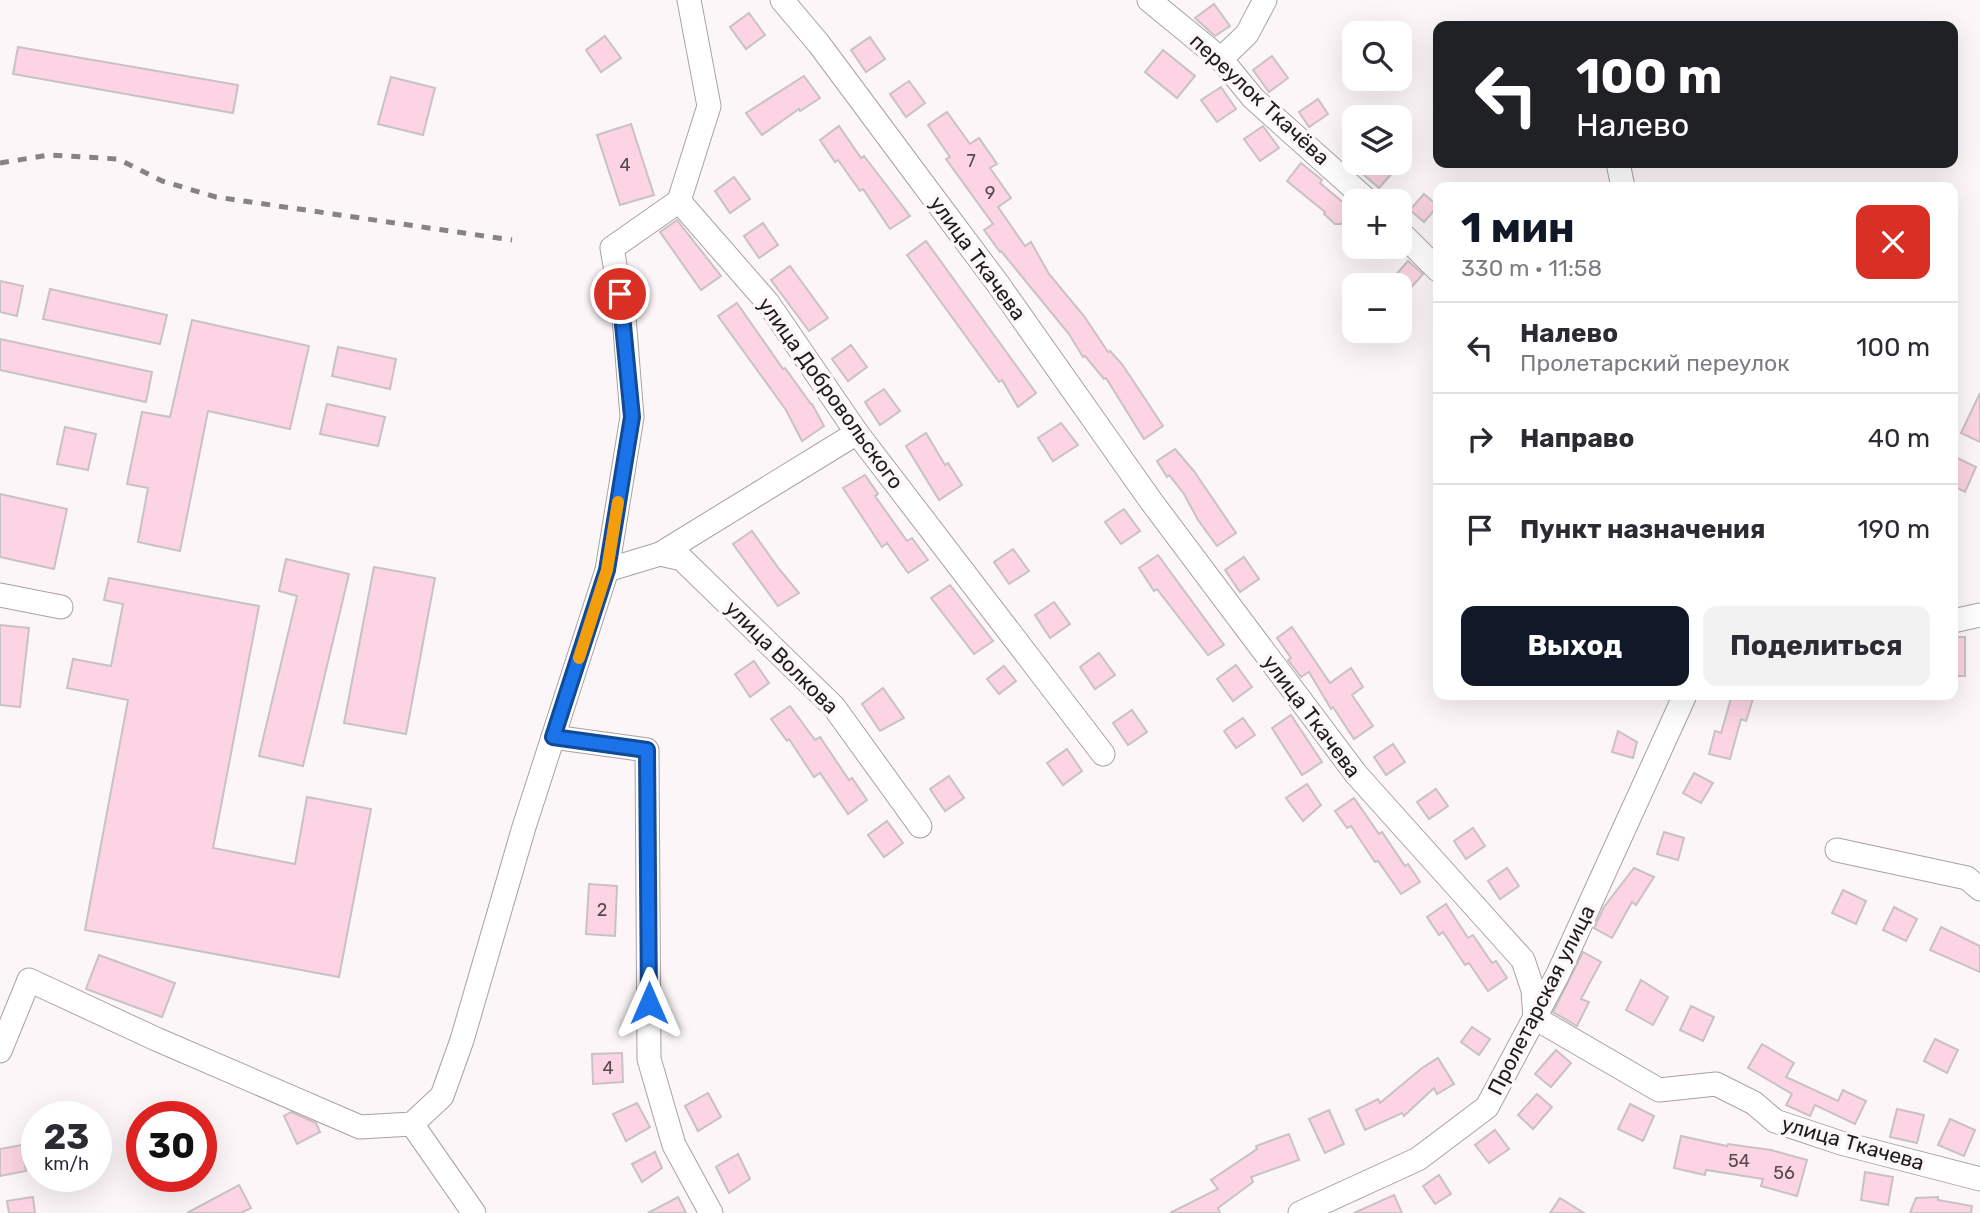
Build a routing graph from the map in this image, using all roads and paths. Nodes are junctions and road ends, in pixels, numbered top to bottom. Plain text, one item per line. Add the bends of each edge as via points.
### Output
1 (689, 0) edge
2 (782, 0) edge
3 (1149, 0) edge
4 (1265, 0) edge
5 (1221, 59) junction
6 (1355, 189) edge
7 (679, 201) junction
8 (1412, 244) edge
9 (1433, 265) edge
10 (857, 433) junction
11 (660, 554) junction
12 (607, 570) junction
13 (0, 595) edge
14 (61, 607) dead end
15 (1980, 615) edge
16 (1958, 620) edge
17 (1683, 700) edge
18 (553, 737) junction
19 (1103, 754) dead end
20 (920, 826) dead end
21 (1837, 850) dead end
22 (1980, 889) edge
23 (1535, 1018) junction
24 (0, 1051) edge
25 (412, 1124) junction
26 (1980, 1179) edge
27 (474, 1213) edge
28 (711, 1213) edge
29 (1300, 1213) edge

1 - 7 street via 709,106
2 - 23 street, улица Ткачева via 998,284 1151,501 1356,774 1523,960 1533,990
3 - 5 street, переулок Ткачёва
4 - 5 street via 1247,34
5 - 6 street, переулок Ткачёва via 1253,98
7 - 10 street, улица Добровольского via 768,303
7 - 12 street via 612,248 624,317 632,417
8 - 9 street
10 - 11 street
10 - 19 street, улица Добровольского
11 - 12 street
11 - 20 street, улица Волкова via 682,559 834,707
12 - 18 street
13 - 14 street
15 - 16 street
17 - 23 street, Пролетарская улица
18 - 25 street via 442,1096
18 - 28 street via 647,750 649,1059 674,1145
21 - 22 street via 1967,878
23 - 26 street, улица Ткачева via 1659,1090 1716,1084 1754,1103 1775,1121
23 - 29 street, Пролетарская улица via 1487,1107 1418,1160
24 - 25 street via 29,980 360,1127
25 - 27 street

